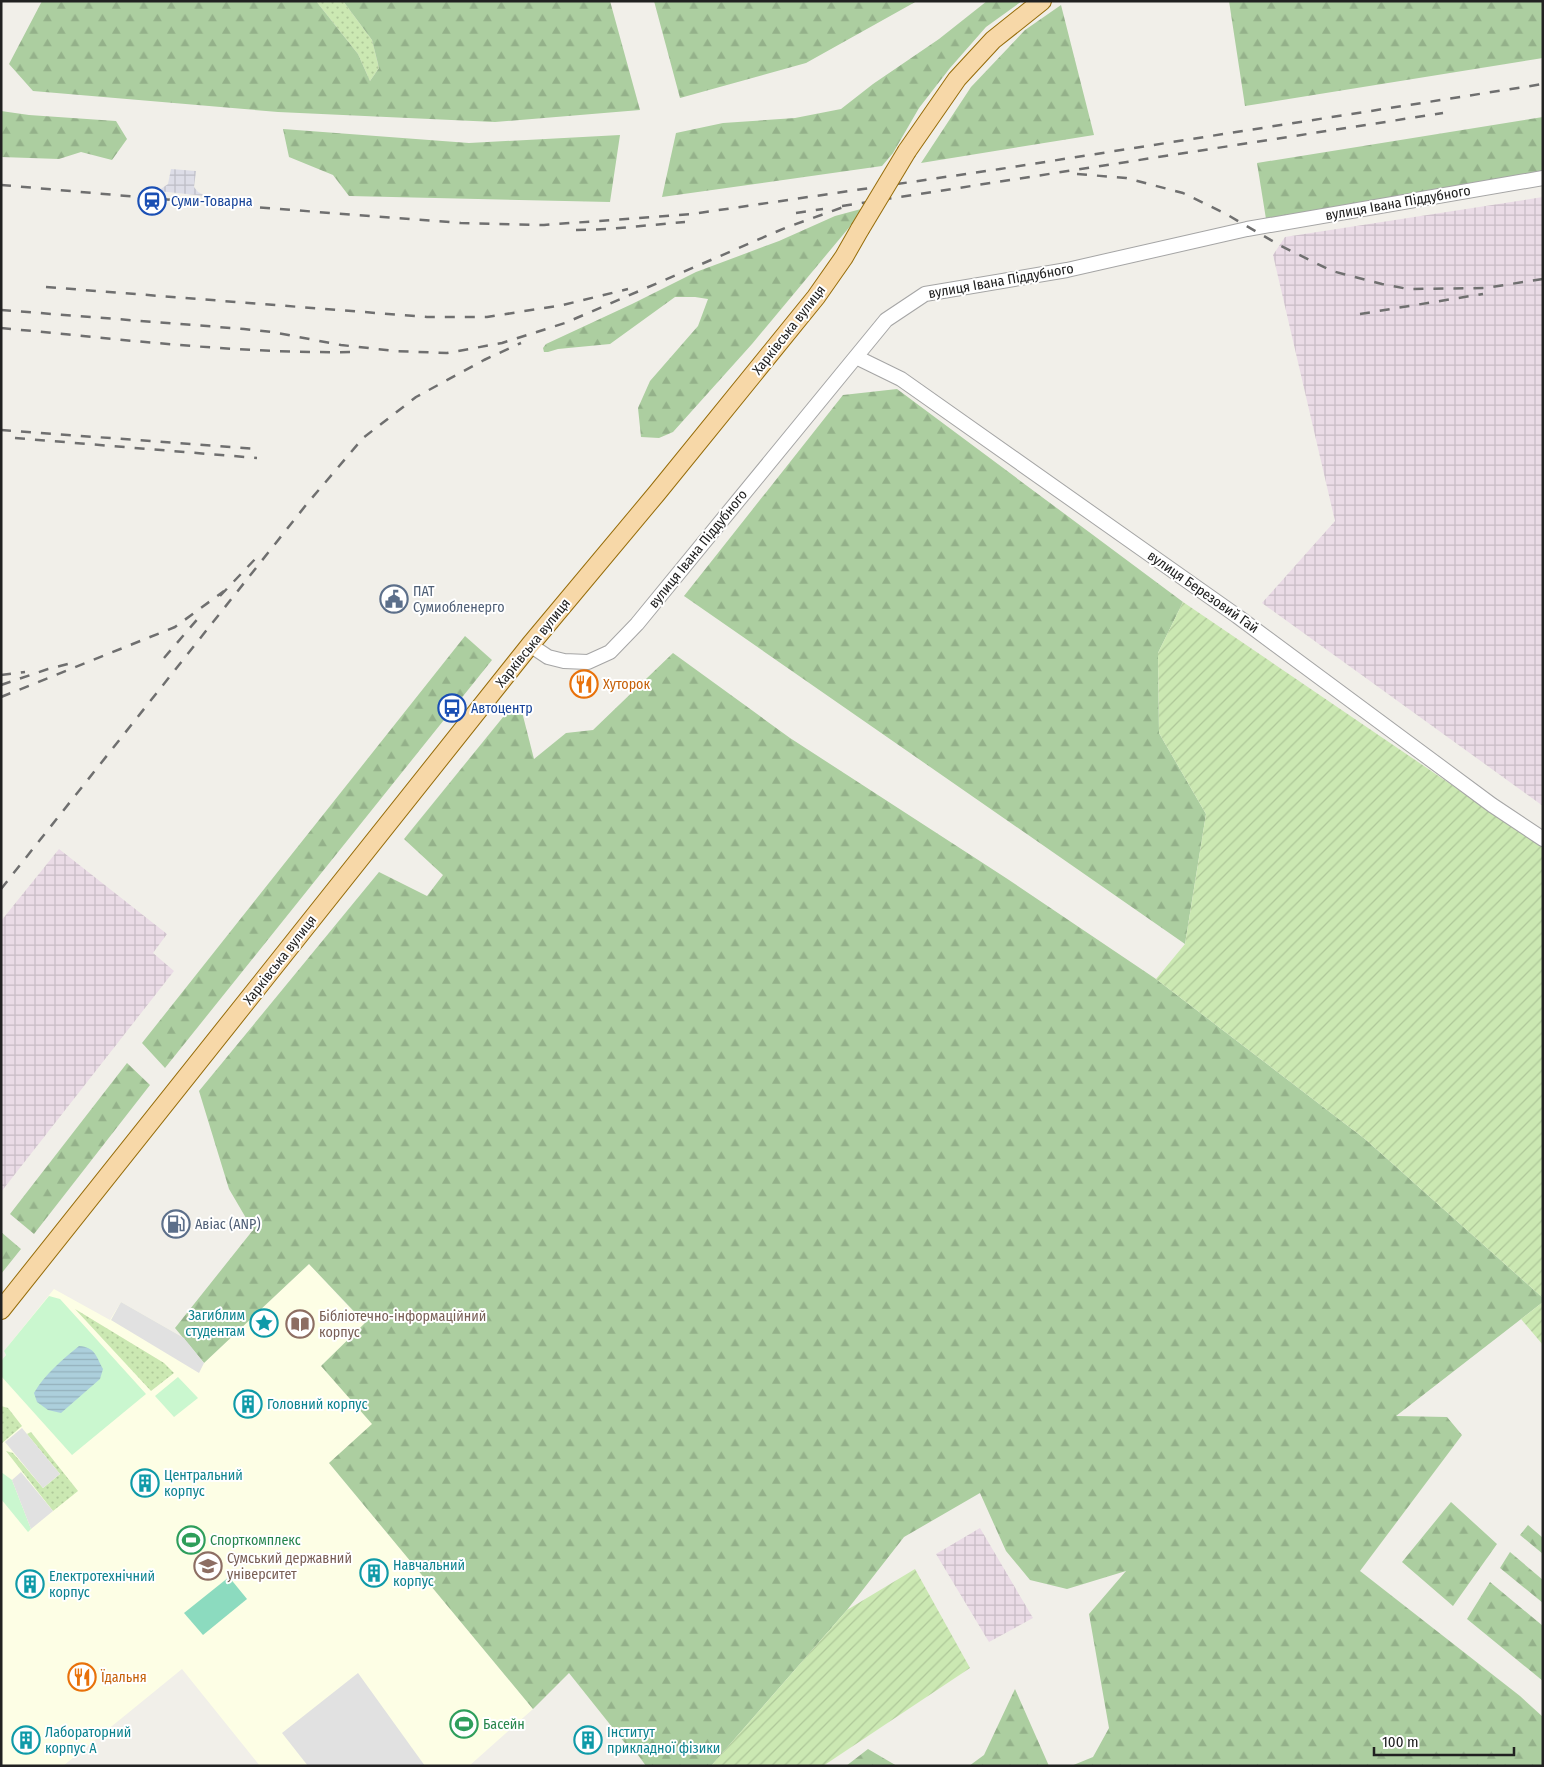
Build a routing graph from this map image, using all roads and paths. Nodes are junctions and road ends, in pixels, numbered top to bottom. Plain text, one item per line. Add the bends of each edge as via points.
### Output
1 (1042, 1) edge
2 (1543, 178) edge
3 (856, 357) junction
4 (530, 645) junction
5 (1543, 839) edge
6 (1, 1310) edge

1 - 4 main road, Харківська вулиця, bridge via 994,40 957,79 907,151 844,257 816,297
2 - 3 street, вулиця Івана Піддубного via 1247,229 1067,270 925,294 886,320
3 - 4 street, вулиця Івана Піддубного via 637,624 610,652 588,662 564,661 548,657
3 - 5 street, вулиця Березовий Гай via 901,378 1237,616
4 - 6 main road, Харківська вулиця

